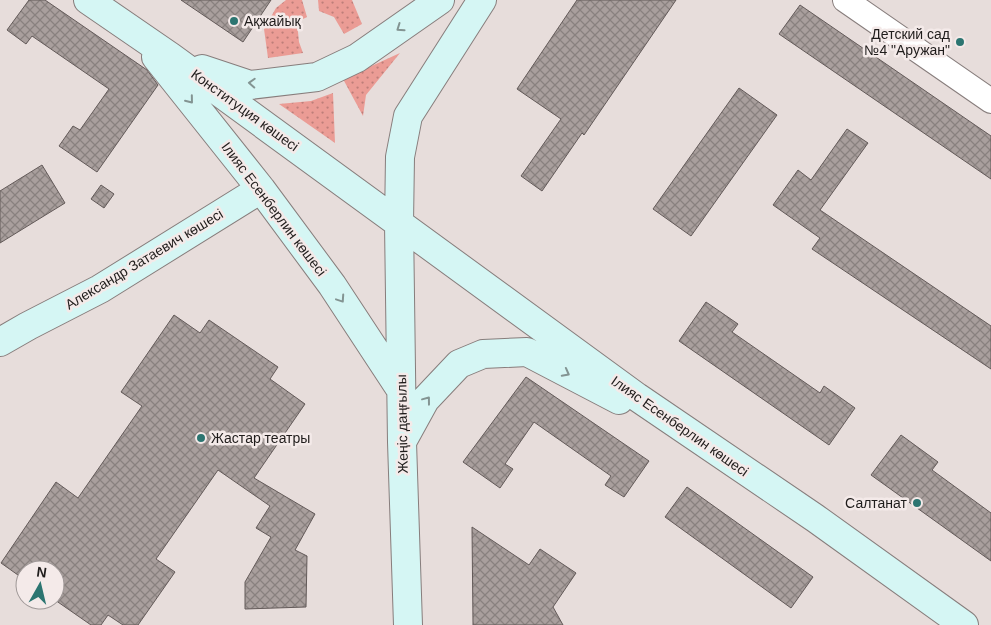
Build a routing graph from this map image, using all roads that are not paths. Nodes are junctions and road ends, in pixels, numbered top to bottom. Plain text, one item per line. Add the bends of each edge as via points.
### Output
1 (88, 0) edge
2 (440, 0) edge
3 (482, 0) edge
4 (845, 0) edge
5 (138, 34) junction
6 (171, 57) junction
7 (991, 101) edge
8 (261, 189) junction
9 (399, 223) junction
10 (0, 342) edge
11 (401, 390) junction
12 (686, 431) junction
13 (402, 442) junction
14 (408, 625) edge
15 (964, 625) edge

1 - 5 main road, Конституция көшесі
2 -> 6 main road via 357,58 317,77 250,85
3 - 9 main road, Жеңіс даңғылы via 408,116 400,157
4 - 7 street
5 - 6 main road, Конституция көшесі
5 -> 8 main road, Ілияс Есенберлин көшесі
6 - 9 main road, Конституция көшесі
8 - 10 main road, Александр Затаевич көшесі via 100,289
8 -> 11 main road, Ілияс Есенберлин көшесі via 332,285
9 - 11 main road, Жеңіс даңғылы
9 - 12 main road, Ілияс Есенберлин көшесі
11 - 13 main road, Жеңіс даңғылы
13 -> 12 main road via 425,400 459,364 483,354 527,352 615,399
12 - 15 main road, Ілияс Есенберлин көшесі
13 - 14 main road, Жеңіс даңғылы

